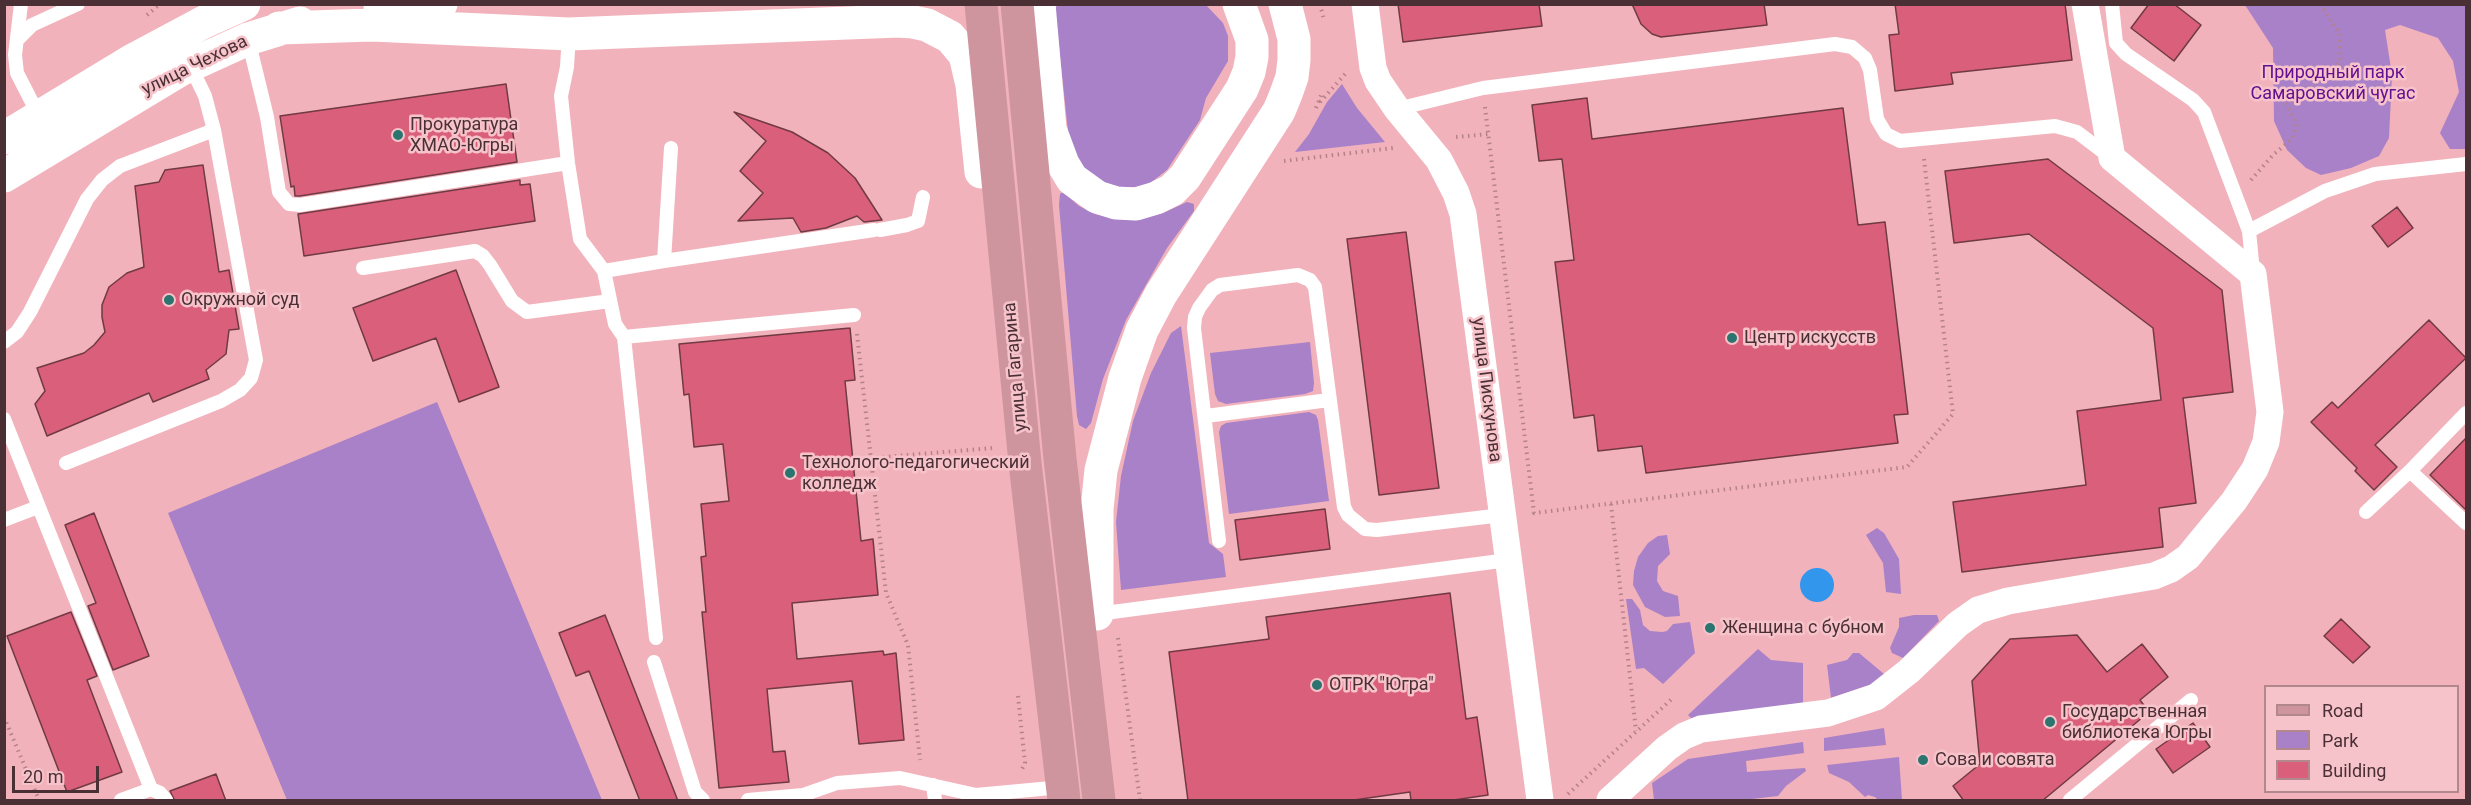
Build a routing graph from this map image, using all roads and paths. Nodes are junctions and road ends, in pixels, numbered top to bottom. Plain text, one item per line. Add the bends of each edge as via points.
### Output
1 (21, 4) edge
2 (195, 4) edge
3 (243, 4) edge
4 (441, 4) edge
5 (981, 4) edge
6 (1239, 4) edge
7 (1286, 4) edge
8 (1365, 4) edge
9 (2085, 4) edge
10 (2112, 4) edge
11 (2320, 4) edge
12 (70, 6) edge
13 (1025, 12) edge
14 (279, 28) junction
15 (569, 34) junction
16 (16, 39) junction
17 (248, 39) junction
18 (189, 65) junction
19 (1352, 79) dead end
20 (1483, 88) junction
21 (1319, 103) dead end
22 (1397, 109) junction
23 (49, 112) junction
24 (214, 130) junction
25 (1489, 134) junction
26 (4, 138) edge
27 (978, 140) junction
28 (1922, 141) junction
29 (1426, 142) junction
30 (670, 148) dead end
31 (2112, 158) junction
32 (1283, 161) dead end
33 (568, 164) junction
34 (2466, 164) edge
35 (4, 176) edge
36 (923, 197) dead end
37 (2236, 197) junction
38 (2249, 231) junction
39 (1003, 233) junction
40 (664, 261) junction
41 (363, 268) dead end
42 (603, 271) junction
43 (2253, 274) junction
44 (610, 301) junction
45 (854, 315) joint
46 (624, 337) junction
47 (4, 342) edge
48 (1329, 400) junction
49 (2466, 413) edge
50 (1206, 417) junction
51 (4, 419) edge
52 (993, 448) dead end
53 (859, 459) dead end
54 (870, 459) junction
55 (1060, 459) junction
56 (66, 462) dead end
57 (1025, 464) junction
58 (2410, 471) junction
59 (1611, 504) junction
60 (38, 507) junction
61 (2366, 512) dead end
62 (1502, 515) junction
63 (4, 520) edge
64 (2466, 523) edge
65 (1219, 541) dead end
66 (1508, 560) junction
67 (1097, 614) junction
68 (656, 638) dead end
69 (1120, 660) dead end
70 (654, 662) dead end
71 (1674, 697) dead end
72 (2191, 700) dead end
73 (4, 717) edge
74 (1636, 731) junction
75 (928, 784) junction
76 (1097, 785) edge
77 (151, 789) junction
78 (1064, 794) edge
79 (803, 798) edge
80 (1546, 798) edge
81 (39, 801) edge
82 (121, 801) edge
83 (166, 801) edge
84 (703, 801) edge
85 (748, 801) edge
86 (935, 801) edge
87 (1117, 801) edge
88 (1140, 801) edge
89 (1610, 801) edge
90 (2070, 801) edge

1 - 16 lane
2 - 23 main road
3 - 23 main road, улица Чехова via 167,41
4 - 14 main road, улица Чехова via 367,10
5 - 39 main road, улица Гагарина
6 - 13 main road via 1252,40 1249,72 1242,89 1185,177 1172,190 1136,204 1097,197 1072,179 1050,129
7 - 67 main road via 1294,60 1286,94 1161,294 1125,378 1101,470
8 - 22 street, улица Пискунова via 1373,68
9 - 31 street
10 - 37 lane via 2116,43 2204,112
11 - 37 path via 2340,34 2340,62 2286,103 2297,123 2292,139
12 - 16 lane via 32,25
13 - 55 main road, улица Гагарина
14 - 15 main road via 372,25
14 - 17 main road, улица Чехова
15 - 27 main road via 898,21 927,25 950,37 965,55
15 - 33 lane via 561,96
16 - 23 lane via 18,73
17 - 18 main road, улица Чехова
17 - 33 lane via 267,117 279,192 289,204
18 - 24 lane via 205,96
18 - 35 main road, улица Чехова
19 - 21 path via 1349,69
20 - 22 lane
20 - 25 path
20 - 28 lane via 1835,44 1852,47 1865,58 1877,119 1886,134 1900,141
22 - 29 street, улица Пискунова
23 - 26 main road, улица Чехова
24 - 47 lane via 120,166 102,180 87,200 30,312 17,332
24 - 56 lane via 256,360 251,378 221,401
25 - 29 path
25 - 59 path via 1534,513
27 - 39 main road
27 - 57 main road via 1000,362
28 - 31 lane via 2055,126 2078,132
28 - 59 path via 1953,414 1907,467
29 - 32 path
29 - 62 street, улица Пискунова via 1447,175 1463,213
30 - 40 lane
31 - 43 street
33 - 42 lane via 580,240
34 - 38 lane via 2375,174 2325,191
36 - 40 lane via 918,221 908,225
37 - 38 lane
38 - 43 lane
39 - 57 main road, улица Гагарина
40 - 42 lane
41 - 44 lane via 475,251 490,265 512,301 527,312
42 - 44 lane
43 - 89 street via 2270,412 2266,442 2255,469 2234,501 2188,557 2154,576 1977,610 1876,696 1828,713 1701,729 1667,748
44 - 46 lane via 615,324
45 - 46 lane
45 - 54 path
46 - 68 lane
48 - 50 lane
48 - 50 lane via 1315,287 1310,280 1298,275 1228,282 1212,290 1195,317
48 - 62 lane via 1344,507 1355,523 1377,530
49 - 58 lane
50 - 65 lane
51 - 60 lane
52 - 54 path
53 - 54 path
54 - 75 path via 886,593 909,645
55 - 67 main road
55 - 76 main road, улица Гагарина
57 - 78 main road, улица Гагарина
58 - 61 lane
58 - 64 lane
59 - 74 path
60 - 63 lane
60 - 77 lane
62 - 66 street, улица Пискунова
66 - 67 lane
66 - 80 street, улица Пискунова
67 - 76 main road
67 - 87 main road
69 - 88 path
70 - 84 lane via 695,792
71 - 74 path
72 - 90 lane
73 - 81 path
74 - 80 path
75 - 78 lane via 976,795
75 - 79 lane via 900,778 837,783
75 - 86 lane
77 - 82 lane
77 - 83 lane
79 - 85 lane

